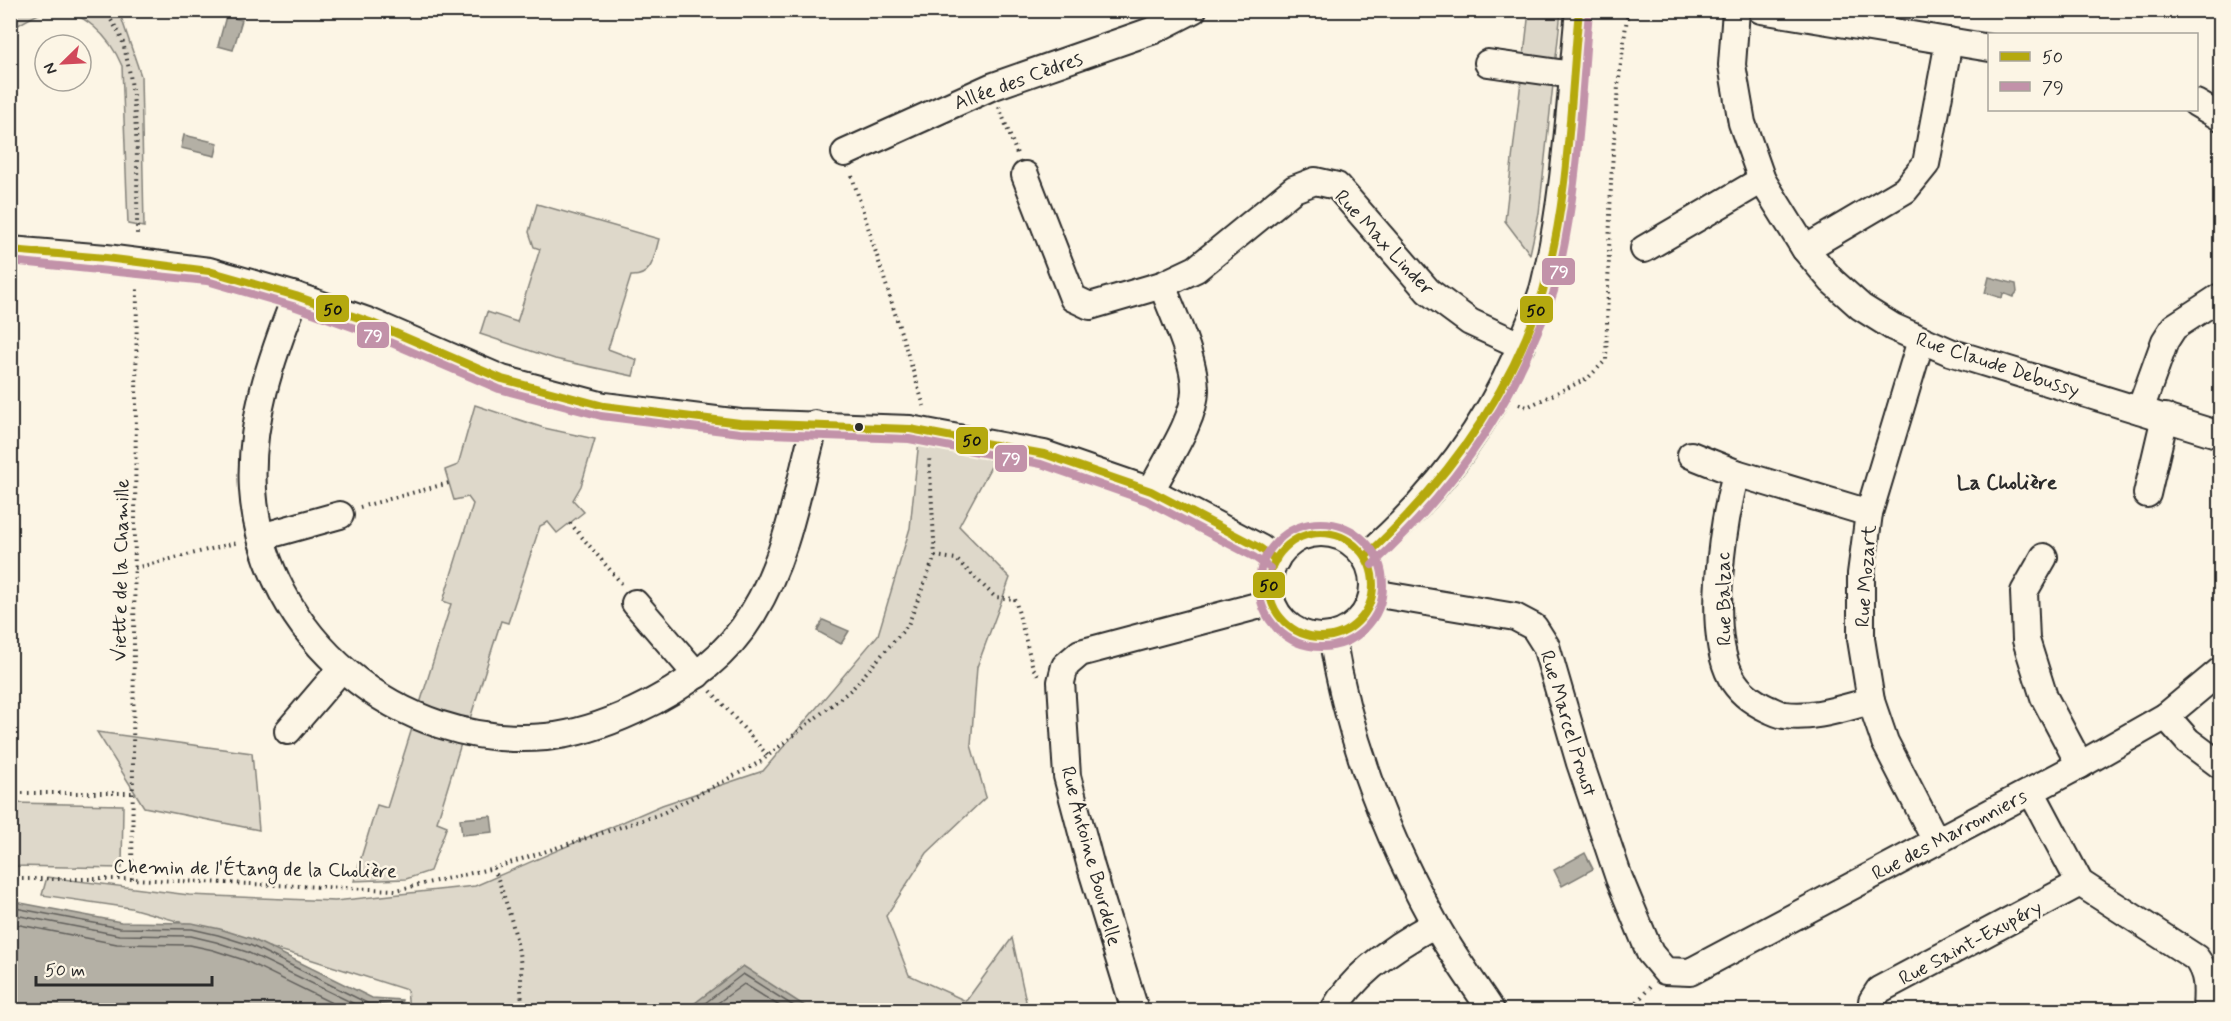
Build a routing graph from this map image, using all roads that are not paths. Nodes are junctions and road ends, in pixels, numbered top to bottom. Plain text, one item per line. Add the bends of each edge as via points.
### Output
1 (1193, 10) edge
2 (1579, 10) edge
3 (1736, 10) edge
4 (1761, 10) edge
5 (1949, 41) junction
6 (1988, 48) edge
7 (1488, 63) dead end
8 (1573, 75) junction
9 (2198, 104) edge
10 (2220, 117) edge
11 (845, 153) road end
12 (1025, 175) road end
13 (1762, 180) junction
14 (1644, 249) dead end
15 (1805, 249) junction
16 (10, 250) edge
17 (1162, 285) junction
18 (296, 296) junction
19 (2220, 297) edge
20 (1921, 340) junction
21 (1522, 346) junction
22 (2140, 410) junction
23 (2165, 417) junction
24 (814, 424) junction
25 (2220, 435) edge
26 (1691, 454) dead end
27 (1736, 473) junction
28 (1151, 490) junction
29 (2146, 494) dead end
30 (1869, 513) junction
31 (340, 516) road end
32 (261, 537) junction
33 (1365, 557) junction
34 (2044, 557) dead end
35 (1276, 560) junction
36 (1373, 593) junction
37 (1272, 602) junction
38 (635, 603) road end
39 (1332, 636) junction
40 (340, 669) junction
41 (2220, 670) edge
42 (697, 675) junction
43 (1871, 701) junction
44 (2166, 716) junction
45 (288, 730) dead end
46 (2080, 765) junction
47 (2220, 765) edge
48 (2031, 791) junction
49 (1936, 841) junction
50 (2080, 883) junction
51 (1435, 924) junction
52 (1665, 971) joint
53 (1135, 1011) edge
54 (1334, 1011) edge
55 (1491, 1011) edge
56 (1874, 1011) edge
57 (2206, 1011) edge

1 - 11 street, Allée des Cèdres via 1154,30 991,87
2 - 8 street
3 - 13 street, Rue Claude Debussy via 1732,65 1742,123
4 - 5 street
5 - 6 street
5 - 15 street via 1926,164 1917,179
7 - 8 street
8 - 21 street via 1558,211 1545,284
9 - 10 street
12 - 17 street, Rue Max Linder via 1073,298 1090,306
13 - 14 street
13 - 15 street, Rue Claude Debussy
15 - 20 street, Rue Claude Debussy via 1832,281 1862,307
16 - 18 street via 209,272
17 - 21 street, Rue Max Linder via 1196,269 1294,189 1315,181 1337,186 1428,291 1470,322
17 - 28 street via 1191,367 1195,390 1190,413
18 - 24 street via 370,322 502,379 604,406 740,423
18 - 32 street via 281,332 256,425 252,456
19 - 22 street via 2174,327 2165,341
20 - 22 street, Rue Claude Debussy
20 - 30 street, Rue Mozart
21 - 33 street via 1485,421 1438,484
22 - 23 street, Rue Claude Debussy
23 - 25 street, Rue Claude Debussy
23 - 29 street
24 - 28 street via 910,429 1044,454
24 - 42 street via 775,570 753,614 732,643
26 - 27 street
27 - 30 street
27 - 43 street, Rue Balzac via 1721,548 1719,601 1721,646 1731,677 1751,701 1784,716 1819,714
28 - 35 street
30 - 43 street, Rue Mozart via 1861,574 1861,639
31 - 32 street
32 - 40 street via 277,585 291,609
33 - 35 street via 1346,539 1320,533 1294,541
33 - 36 street via 1373,578
34 - 46 street via 2024,592 2026,640 2044,697
35 - 37 street via 1269,584
36 - 39 street via 1357,624
36 - 52 street, Rue Marcel Proust via 1515,617 1534,627 1546,646 1619,878 1650,953
37 - 39 street via 1279,615 1296,630 1317,637
37 - 53 street, Rue Antoine Bourdelle via 1080,653 1065,666 1061,682 1067,776
38 - 42 street
39 - 51 street via 1345,703 1368,780
40 - 42 street via 409,714 439,726 515,738 547,737 604,725 658,700
40 - 45 street
41 - 44 street, Rue des Marronniers
43 - 49 street, Rue Mozart via 1886,742
44 - 46 street, Rue des Marronniers
44 - 47 street via 2188,741
46 - 48 street, Rue des Marronniers
48 - 49 street, Rue des Marronniers
48 - 50 street
49 - 52 street, Rue des Marronniers via 1690,972
50 - 56 street, Rue Saint-Exupéry via 1880,990 1872,1002
50 - 57 street via 2196,958 2207,981
51 - 54 street via 1408,939 1372,968 1343,993
51 - 55 street

